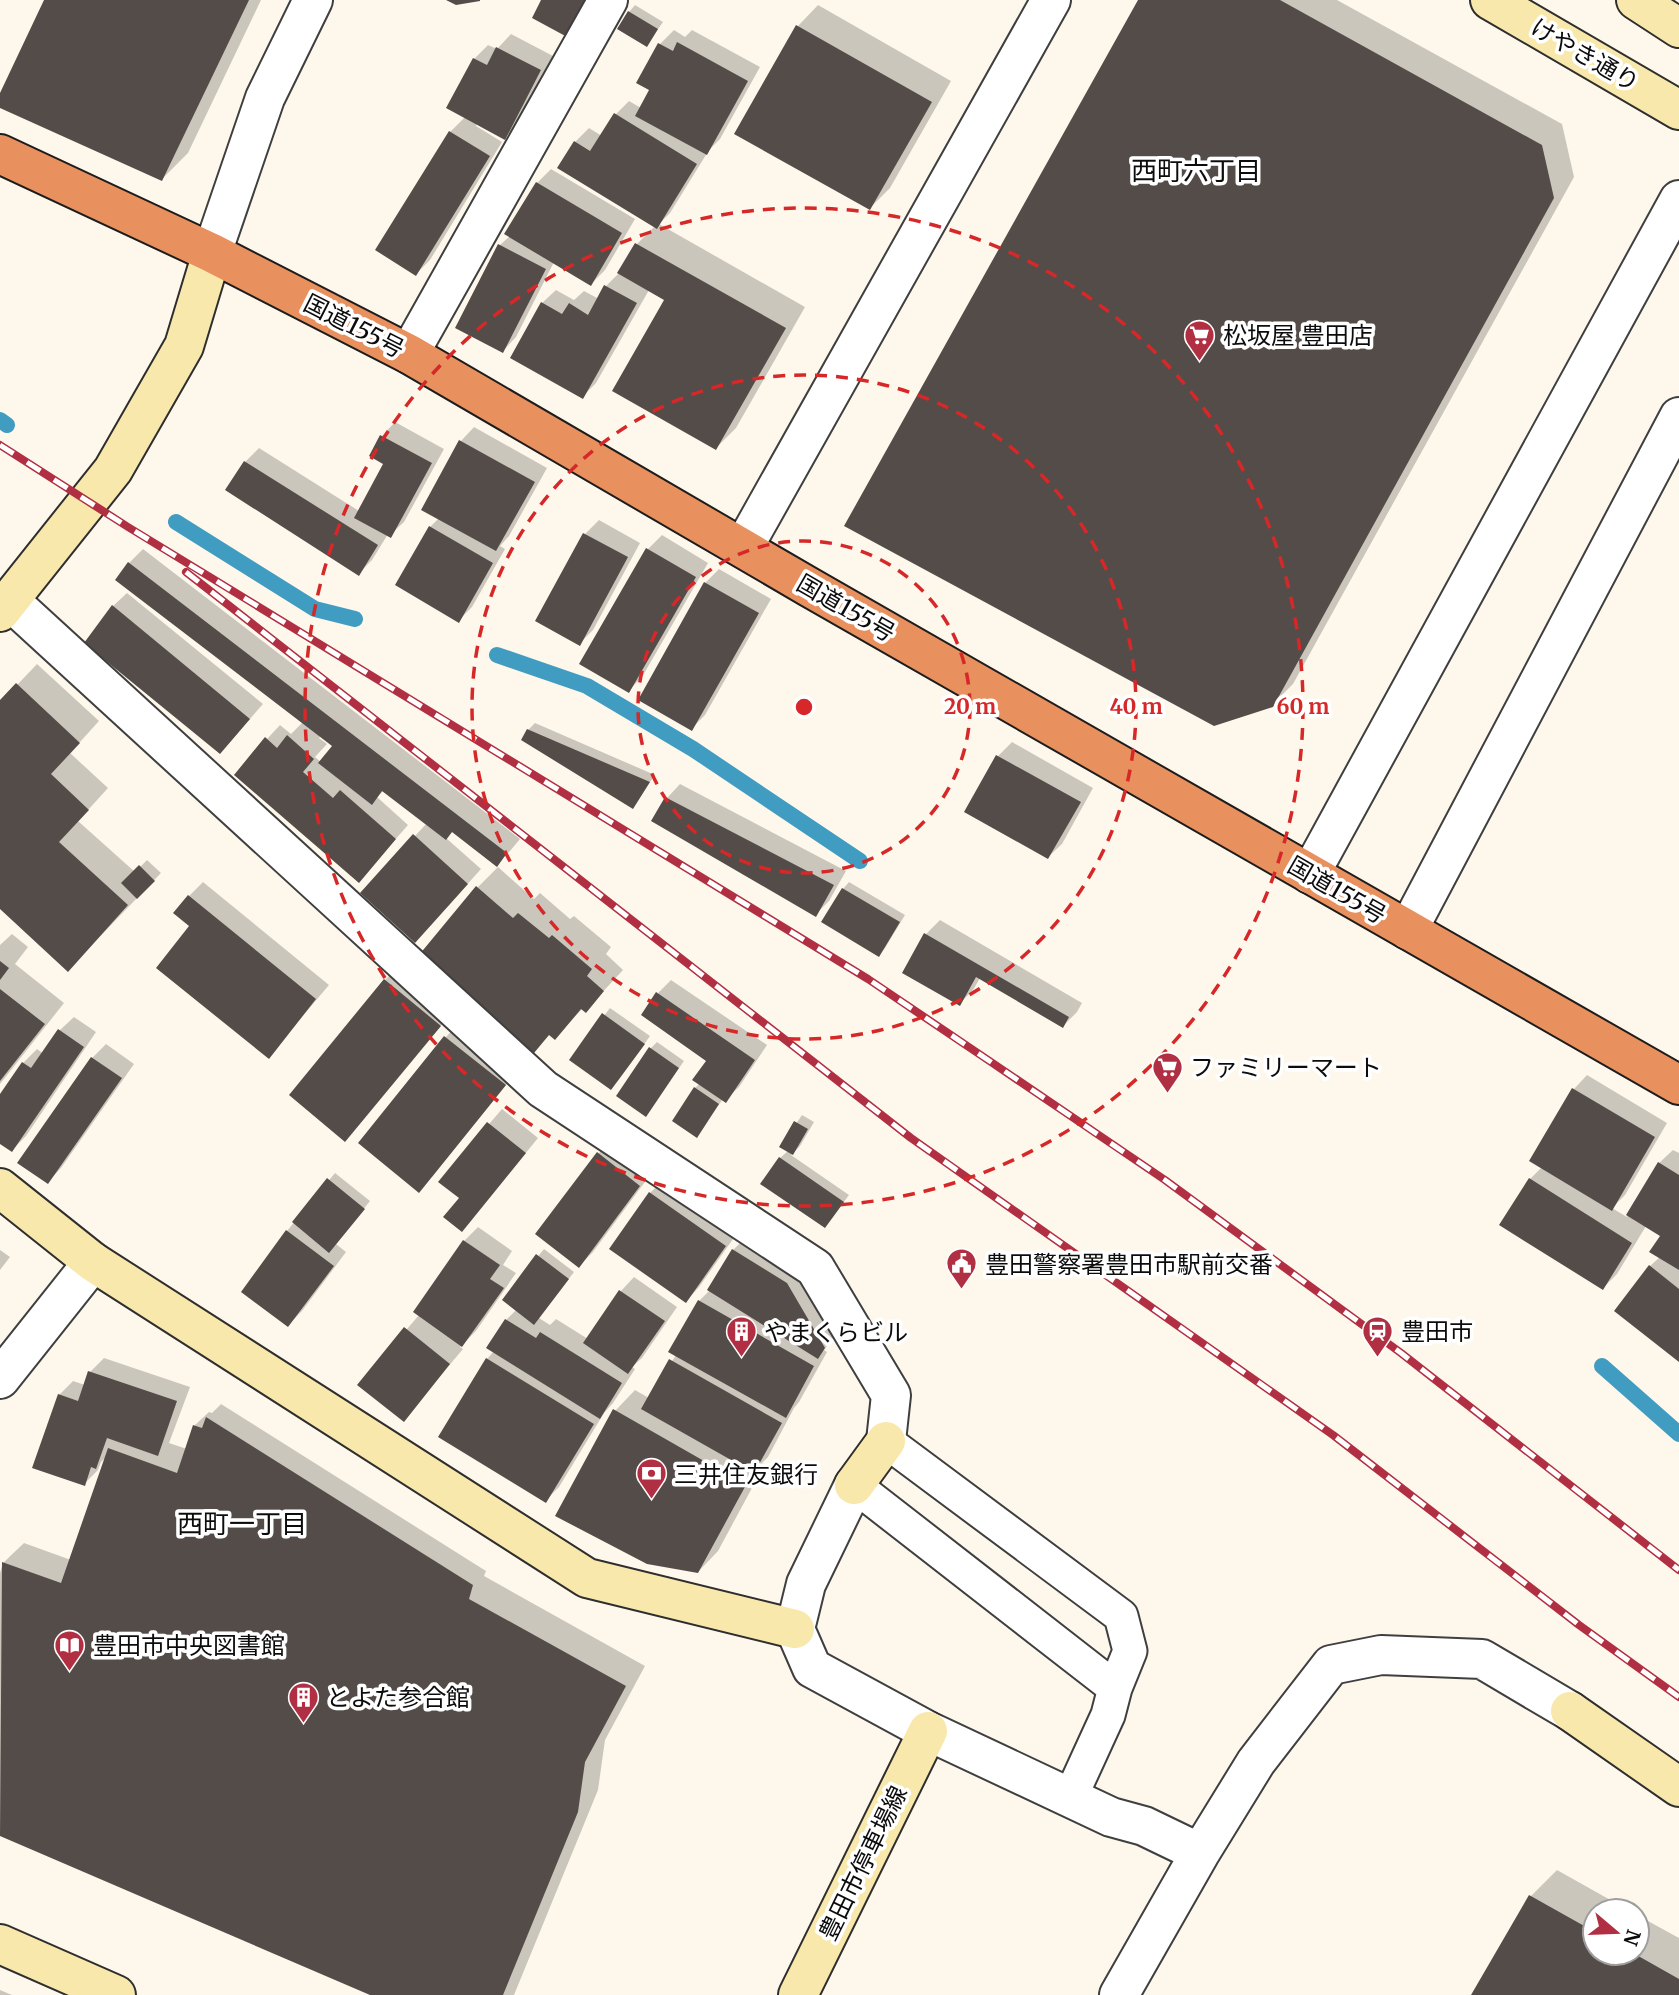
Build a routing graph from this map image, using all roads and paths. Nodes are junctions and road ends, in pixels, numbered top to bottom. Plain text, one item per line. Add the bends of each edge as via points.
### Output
1 (313, 0) edge
2 (608, 0) edge
3 (1051, 0) edge
4 (1490, 0) edge
5 (1636, 0) edge
6 (1679, 28) edge
7 (1679, 110) edge
8 (0, 154) edge
9 (1679, 200) edge
10 (212, 253) junction
11 (409, 354) junction
12 (1679, 416) edge
13 (743, 548) junction
14 (5, 607) edge
15 (1310, 874) junction
16 (1408, 930) junction
17 (1679, 1085) edge
18 (0, 1188) edge
19 (93, 1262) junction
20 (0, 1379) edge
21 (886, 1441) junction
22 (855, 1485) junction
23 (795, 1629) junction
24 (1115, 1688) junction
25 (928, 1731) junction
26 (1679, 1787) edge
27 (1070, 1798) junction
28 (1199, 1853) junction
29 (0, 1944) edge
30 (79, 1988) edge
31 (116, 1995) edge
32 (798, 1995) edge
33 (1119, 1995) edge

1 - 10 street via 265,98
2 - 11 street
3 - 13 street
4 - 7 street, けやき通り
5 - 6 street
8 - 10 highway, 国道155号
9 - 15 street
10 - 11 highway, 国道155号
10 - 14 street via 184,346 113,470
11 - 13 highway, 国道155号
12 - 16 street
13 - 15 highway, 国道155号
14 - 21 street via 543,1089 815,1268 891,1395
15 - 16 highway, 国道155号
16 - 17 highway, 国道155号
18 - 19 street
19 - 20 street
19 - 23 street via 587,1578
21 - 22 street
21 - 24 lane via 1121,1616 1130,1651
22 - 23 street via 806,1584
22 - 24 lane
23 - 25 street via 812,1668
24 - 27 lane via 1108,1715
25 - 27 street
25 - 32 street, 豊田市停車場線
26 - 28 street via 1570,1711 1482,1659 1381,1655 1331,1665 1256,1762
27 - 28 street
28 - 33 street
29 - 30 street
30 - 31 street

